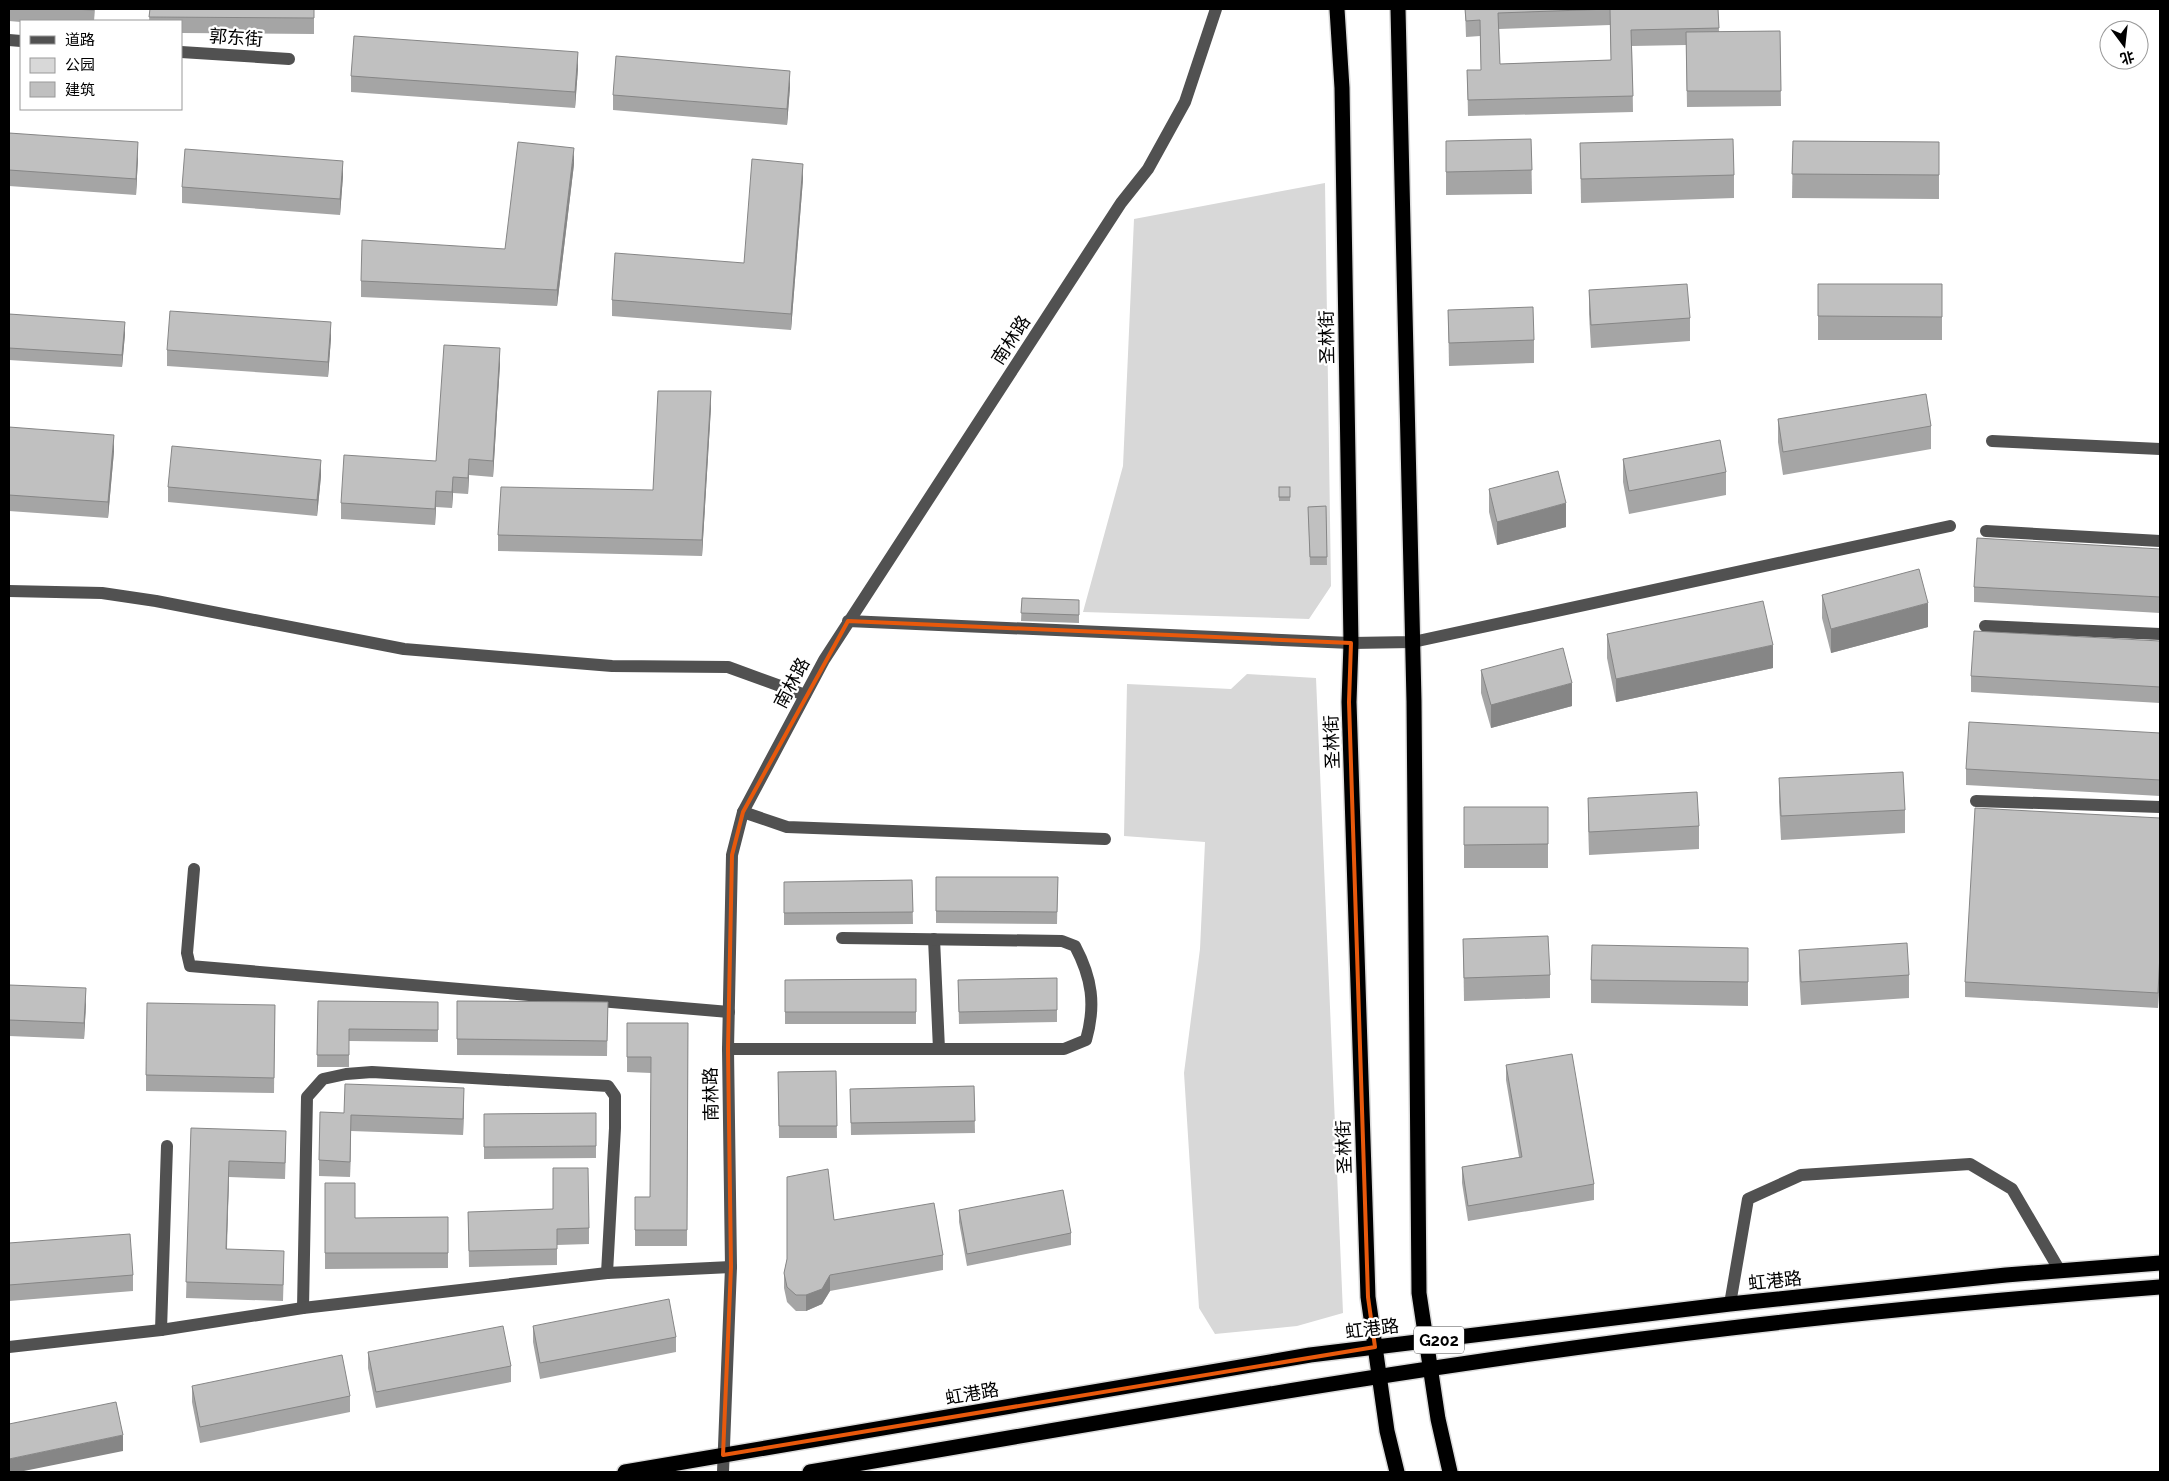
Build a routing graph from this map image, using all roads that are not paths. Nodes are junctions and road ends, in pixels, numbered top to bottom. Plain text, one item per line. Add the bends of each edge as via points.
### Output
1 (1216, 9) edge
2 (1337, 9) edge
3 (1398, 9) edge
4 (182, 52) edge
5 (289, 59) dead end
6 (1992, 441) dead end
7 (2160, 449) edge
8 (1950, 526) dead end
9 (1986, 531) dead end
10 (2160, 541) edge
11 (9, 591) edge
12 (848, 621) junction
13 (1985, 626) dead end
14 (2160, 634) edge
15 (1412, 642) junction
16 (1351, 643) junction
17 (805, 695) junction
18 (1976, 801) dead end
19 (2160, 807) edge
20 (743, 812) junction
21 (1105, 839) dead end
22 (194, 869) dead end
23 (842, 938) dead end
24 (934, 939) junction
25 (728, 1012) junction
26 (728, 1049) junction
27 (939, 1049) junction
28 (167, 1146) dead end
29 (2160, 1264) edge
30 (731, 1266) junction
31 (2060, 1271) junction
32 (607, 1273) junction
33 (2160, 1287) edge
34 (1730, 1304) junction
35 (303, 1308) junction
36 (161, 1330) junction
37 (1427, 1341) junction
38 (9, 1347) edge
39 (1375, 1347) junction
40 (1431, 1369) junction
41 (1379, 1377) junction
42 (723, 1455) junction
43 (624, 1472) edge
44 (723, 1472) edge
45 (810, 1472) edge
46 (1396, 1472) edge
47 (1450, 1472) edge

1 - 12 street, 南林路 via 1184,102 1148,169 1121,204
2 - 16 highway, 圣林街 via 1342,88
3 - 15 highway
4 - 5 street, 郭东街
6 - 7 street
8 - 15 street
9 - 10 street
11 - 17 street via 102,593 404,649 612,666 728,667
12 - 16 street
12 - 17 street, 南林路
13 - 14 street
15 - 16 street
15 - 37 highway via 1420,1293
16 - 39 highway, 圣林街 via 1349,702 1367,1288
17 - 20 street, 南林路
18 - 19 street
20 - 21 street via 787,827
20 - 25 street, 南林路 via 732,855
22 - 25 street via 187,953 190,966
23 - 24 street
24 - 27 street
24 - 27 street via 1062,941 1075,946 1092,994 1092,1018 1086,1040 1064,1049
25 - 26 street, 南林路
26 - 27 street
26 - 30 street, 南林路
28 - 36 street
29 - 31 highway, 虹港路 / G202
30 - 32 street
30 - 42 street, 南林路
31 - 34 highway, 虹港路 / G202
31 - 34 street via 2012,1189 1970,1164 1801,1175 1748,1200
32 - 35 street
32 - 35 street via 615,1128 615,1096 608,1086 372,1072 346,1074 324,1079 307,1097
33 - 40 highway, G202 via 2004,1299 1740,1327
34 - 37 highway, 虹港路 / G202
35 - 36 street
36 - 38 street
37 - 39 highway, 虹港路 / G202
37 - 40 highway
39 - 41 highway, 圣林街
39 - 42 highway, 虹港路 / G202 via 1310,1355
40 - 41 highway, G202
40 - 47 highway
41 - 45 highway, G202
41 - 46 highway, 圣林街
42 - 43 highway, 虹港路 / G202
42 - 44 street, 南林路

